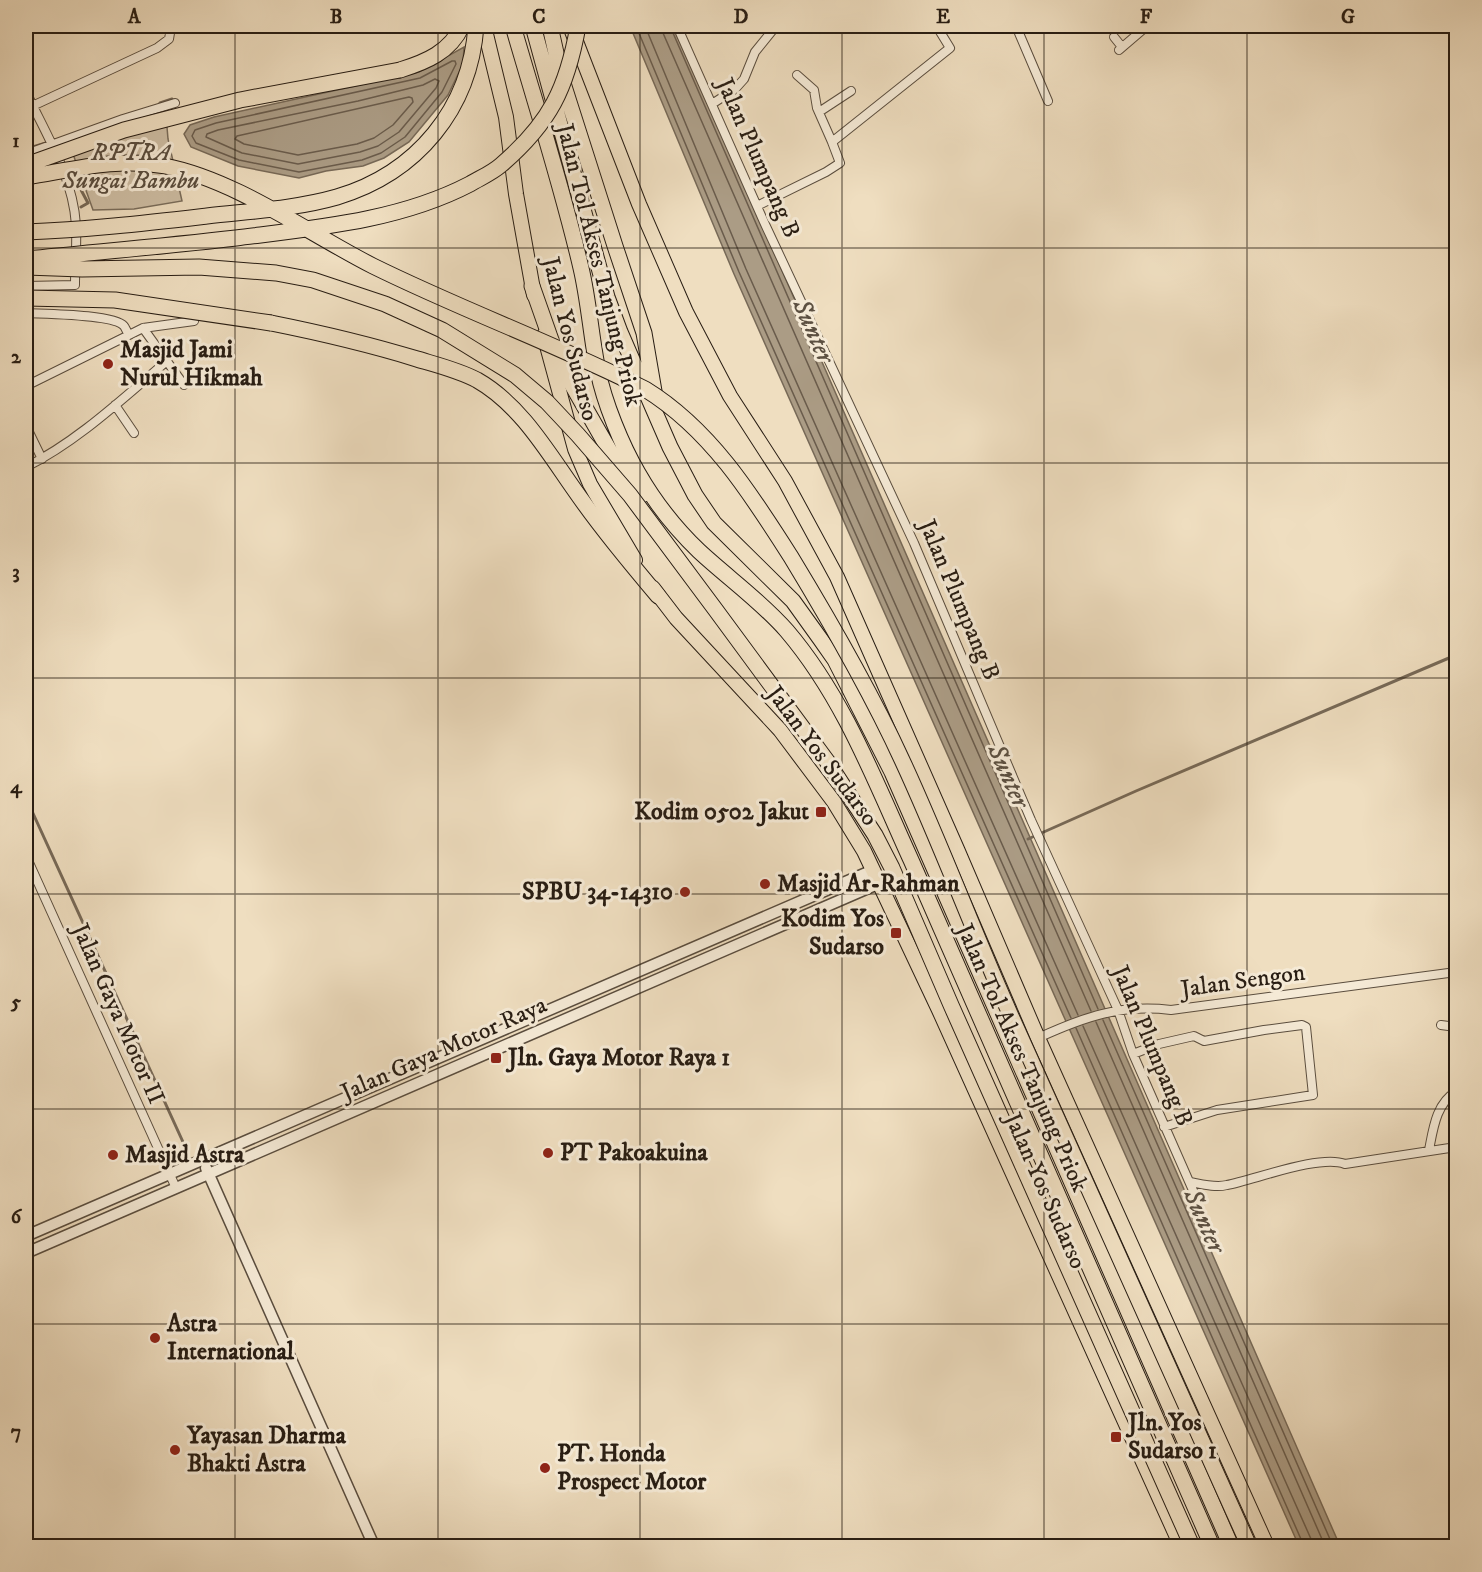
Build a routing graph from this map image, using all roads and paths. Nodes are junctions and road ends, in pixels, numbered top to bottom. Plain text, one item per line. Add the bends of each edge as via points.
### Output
1 (165, 26) edge
2 (462, 26) edge
3 (476, 26) edge
4 (483, 26) edge
5 (513, 26) edge
6 (533, 26) edge
7 (550, 26) edge
8 (570, 26) edge
9 (578, 26) edge
10 (677, 26) edge
11 (776, 26) edge
12 (939, 26) edge
13 (1016, 26) edge
14 (1147, 26) edge
15 (1114, 37) dead end
16 (797, 75) dead end
17 (851, 91) dead end
18 (26, 92) edge
19 (1048, 101) dead end
20 (176, 103) dead end
21 (712, 104) junction
22 (33, 105) edge
23 (819, 112) junction
24 (54, 142) junction
25 (832, 142) junction
26 (26, 154) edge
27 (26, 165) edge
28 (26, 177) edge
29 (757, 206) junction
30 (26, 232) edge
31 (26, 260) edge
32 (26, 267) edge
33 (75, 285) junction
34 (26, 286) edge
35 (532, 286) junction
36 (26, 298) edge
37 (26, 313) edge
38 (76, 315) junction
39 (194, 321) dead end
40 (143, 328) junction
41 (129, 334) junction
42 (167, 361) junction
43 (184, 385) dead end
44 (26, 386) edge
45 (115, 405) junction
46 (658, 418) junction
47 (26, 426) edge
48 (135, 433) dead end
49 (42, 459) junction
50 (26, 467) edge
51 (666, 513) junction
52 (658, 596) junction
53 (26, 856) edge
54 (876, 876) junction
55 (787, 907) junction
56 (793, 919) junction
57 (1456, 972) edge
58 (1118, 1010) junction
59 (1441, 1025) dead end
60 (1456, 1027) edge
61 (491, 1035) junction
62 (1038, 1038) junction
63 (497, 1049) junction
64 (1133, 1054) junction
65 (1456, 1092) edge
66 (1164, 1127) junction
67 (1456, 1147) edge
68 (1429, 1150) junction
69 (202, 1160) junction
70 (169, 1174) junction
71 (208, 1174) junction
72 (1190, 1182) junction
73 (176, 1188) junction
74 (1195, 1195) dead end
75 (58, 1222) junction
76 (26, 1236) edge
77 (65, 1236) junction
78 (26, 1253) edge
79 (374, 1546) edge
80 (1181, 1546) edge
81 (1192, 1546) edge
82 (1212, 1546) edge
83 (1232, 1546) edge
84 (1249, 1546) edge
85 (1267, 1546) edge

1 - 22 street via 169,39 157,48
2 - 27 highway, bridge via 435,57 400,70 240,100 124,130
3 - 30 highway, bridge via 475,50 464,86 450,113 412,158 356,191 294,206
4 - 35 highway, Jalan Yos Sudarso via 506,117
5 - 51 highway, Jalan Tol Akses Tanjung Priok via 577,251 601,384 636,471
6 - 46 highway, Jalan Tol Akses Tanjung Priok via 607,297
7 - 46 highway via 562,80 644,333
8 - 62 highway via 686,312 730,396 785,480 837,577
9 - 31 highway, bridge via 562,88 550,112 500,166 456,191 376,218 262,235
10 - 21 street, Jalan Plumpang B
11 - 21 street via 755,52 744,79
12 - 25 street via 950,48
13 - 19 street
14 - 15 street via 1120,48
16 - 23 street via 814,90
17 - 23 street
18 - 22 street
20 - 24 street
21 - 29 street, Jalan Plumpang B
22 - 24 street
23 - 25 street
24 - 26 street
24 - 33 street via 76,223
25 - 29 street via 840,163
28 - 84 highway, bridge via 115,163 156,165 186,172 244,195 397,278 645,389 668,403 705,438 745,487 824,610 901,758 1010,1015
29 - 58 street, Jalan Plumpang B via 914,543 1031,820
32 - 81 highway, bridge via 199,267 313,280 385,304 442,330 515,375 578,435 630,495 722,618 827,761 875,835
33 - 34 street
33 - 38 street
35 - 51 highway via 558,358 601,437 637,490
35 - 52 highway, Jalan Yos Sudarso via 579,458 611,522
36 - 52 highway, bridge via 115,300 223,315 376,346 458,372 497,395 532,431 599,525
37 - 38 street
38 - 41 street via 117,322
39 - 40 street
40 - 41 street
40 - 42 street
41 - 44 street
42 - 43 street
42 - 45 street
45 - 48 street
45 - 49 street
46 - 83 highway, Jalan Tol Akses Tanjung Priok via 681,470 712,521 793,601 835,660 892,772
47 - 49 street
49 - 50 street
51 - 82 highway, Jalan Tol Akses Tanjung Priok via 699,551 786,630 835,698 911,860
52 - 54 highway, Jalan Yos Sudarso via 780,730 834,802
53 - 70 street, Jalan Gaya Motor II
54 - 55 street, Jalan Gaya Motor Raya
54 - 56 street, Jalan Gaya Motor Raya
54 - 80 highway, Jalan Yos Sudarso
55 - 56 street
55 - 61 street, Jalan Gaya Motor Raya
56 - 63 street, Jalan Gaya Motor Raya
57 - 58 street, Jalan Sengon via 1171,1010
58 - 62 street, Jalan Sengon
58 - 64 street, Jalan Plumpang B
59 - 60 street
61 - 63 street
61 - 69 street, Jalan Gaya Motor Raya
62 - 85 highway
63 - 71 street, Jalan Gaya Motor Raya
64 - 66 street, Jalan Plumpang B
64 - 66 street via 1194,1036 1204,1041 1306,1027 1313,1095 1217,1110
65 - 68 street via 1438,1114
66 - 72 street, Jalan Plumpang B
67 - 68 street
68 - 72 street via 1344,1164 1331,1161 1225,1186
69 - 70 street, Jalan Gaya Motor Raya
69 - 71 street
70 - 73 street, Jalan Gaya Motor II
70 - 75 street, Jalan Gaya Motor Raya
71 - 73 street, Jalan Gaya Motor Raya
71 - 79 street
72 - 74 street, Jalan Plumpang B
73 - 77 street, Jalan Gaya Motor Raya
75 - 76 street, Jalan Gaya Motor Raya
75 - 77 street
77 - 78 street, Jalan Gaya Motor Raya

